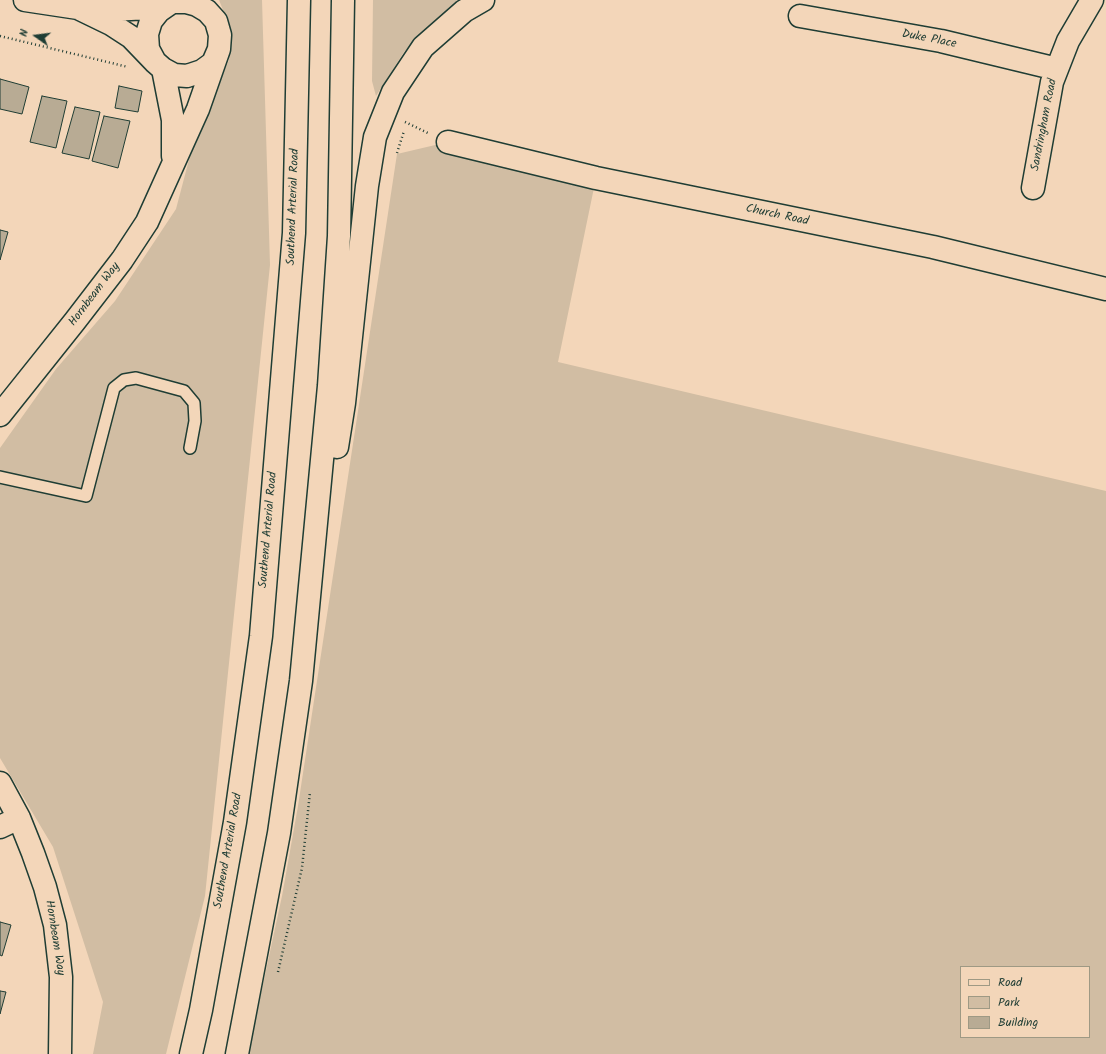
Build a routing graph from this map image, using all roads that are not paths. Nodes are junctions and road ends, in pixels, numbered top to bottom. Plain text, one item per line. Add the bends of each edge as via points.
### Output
1 (25, 0) edge
2 (211, 0) edge
3 (299, 0) edge
4 (343, 0) edge
5 (483, 0) edge
6 (1092, 0) edge
7 (177, 2) edge
8 (78, 8) junction
9 (800, 16) dead end
10 (216, 21) junction
11 (219, 49) junction
12 (159, 66) junction
13 (1057, 69) junction
14 (448, 142) dead end
15 (172, 163) junction
16 (1033, 188) dead end
17 (1106, 289) edge
18 (1, 411) edge
19 (190, 448) dead end
20 (0, 477) edge
21 (301, 681) junction
22 (0, 783) edge
23 (10, 822) edge
24 (60, 1054) edge
25 (191, 1054) edge
26 (237, 1054) edge

1 - 8 main road
2 - 10 main road
3 - 25 main road, Southend Arterial Road via 294,233 261,636 235,822
4 - 21 main road via 339,236 329,386
5 - 21 main road via 464,11 423,48 393,92 376,137 367,186 344,403
6 - 13 main road, Sandringham Road via 1068,41
7 - 8 main road via 134,10
7 - 10 main road via 197,5
7 - 12 main road via 159,11 151,21 147,34 148,49
8 - 12 main road via 132,37
9 - 13 main road, Duke Place via 941,41
10 - 11 main road via 220,35
11 - 12 main road via 213,62 202,72 187,76 174,75
11 - 15 main road, Hornbeam Way via 198,109
12 - 15 main road, Hornbeam Way via 173,120
13 - 16 main road, Sandringham Road via 1052,82
14 - 17 main road, Church Road via 596,178 933,247
15 - 18 main road, Hornbeam Way via 158,200 136,239 75,321
19 - 20 lane via 195,422 194,403 184,391 136,378 124,380 114,388 86,496
21 - 26 main road via 279,833
22 - 23 main road, Hornbeam Way
23 - 24 main road, Hornbeam Way via 45,886 55,925 61,977

